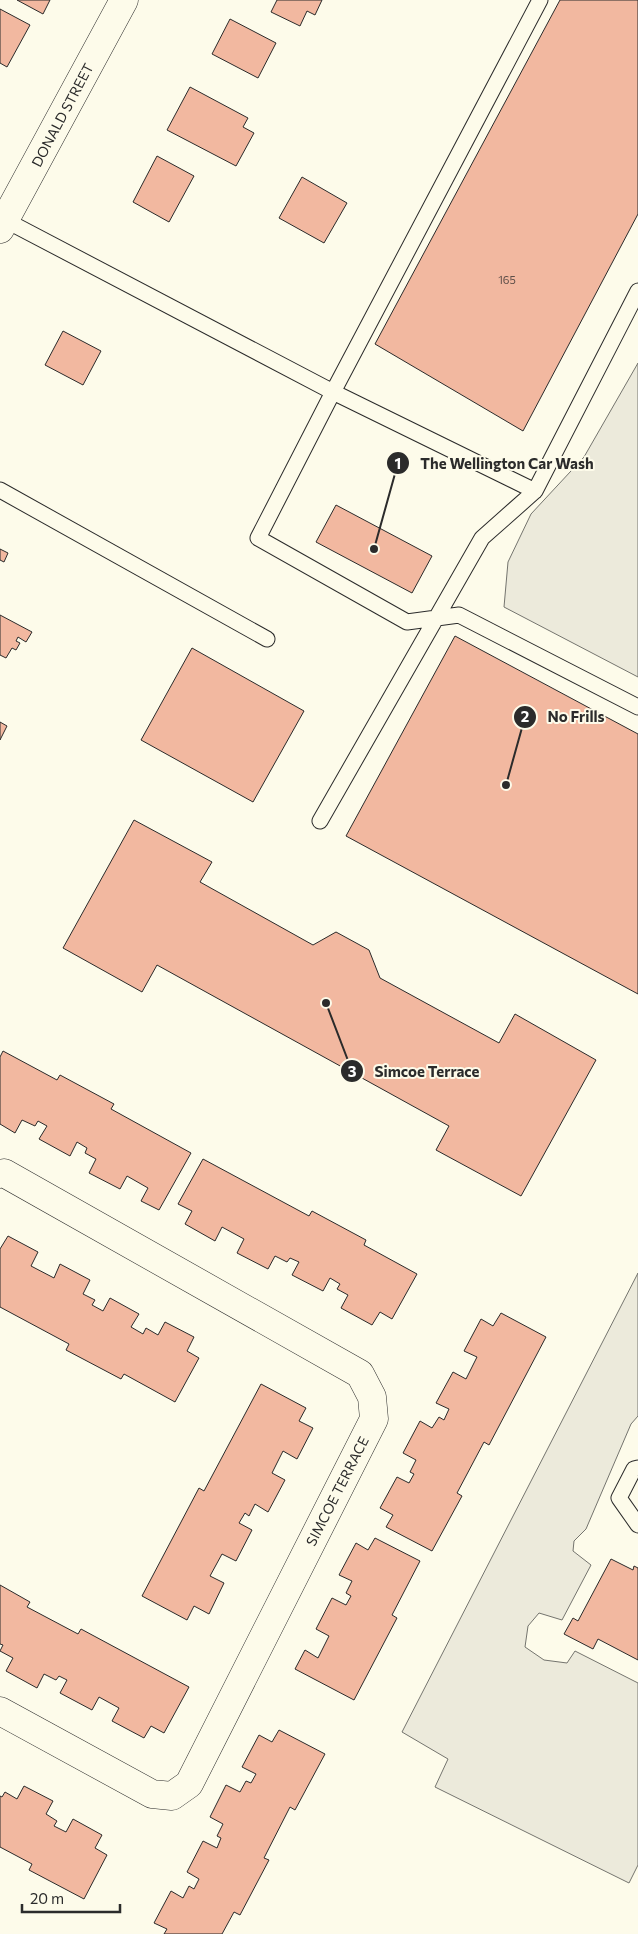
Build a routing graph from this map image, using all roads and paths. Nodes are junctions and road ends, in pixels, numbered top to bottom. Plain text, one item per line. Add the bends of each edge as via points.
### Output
1 (124, 0) edge
2 (540, 0) edge
3 (2, 225) edge
4 (638, 291) edge
5 (333, 392) junction
6 (0, 490) edge
7 (535, 491) junction
8 (436, 618) junction
9 (267, 640) dead end
10 (638, 707) edge
11 (320, 821) dead end
12 (0, 1174) edge
13 (638, 1468) edge
14 (638, 1525) edge
15 (0, 1711) edge

1 - 3 street, DONALD STREET
2 - 5 lane
3 - 5 lane
4 - 7 lane
5 - 7 lane
5 - 8 lane via 258,538 407,622
6 - 9 lane
7 - 8 lane via 482,538
8 - 10 lane via 459,616
8 - 11 lane
12 - 15 street, SIMCOE TERRACE via 4,1173 360,1374 372,1397 374,1419 189,1784 172,1796 152,1794
13 - 14 lane via 634,1469 619,1498

